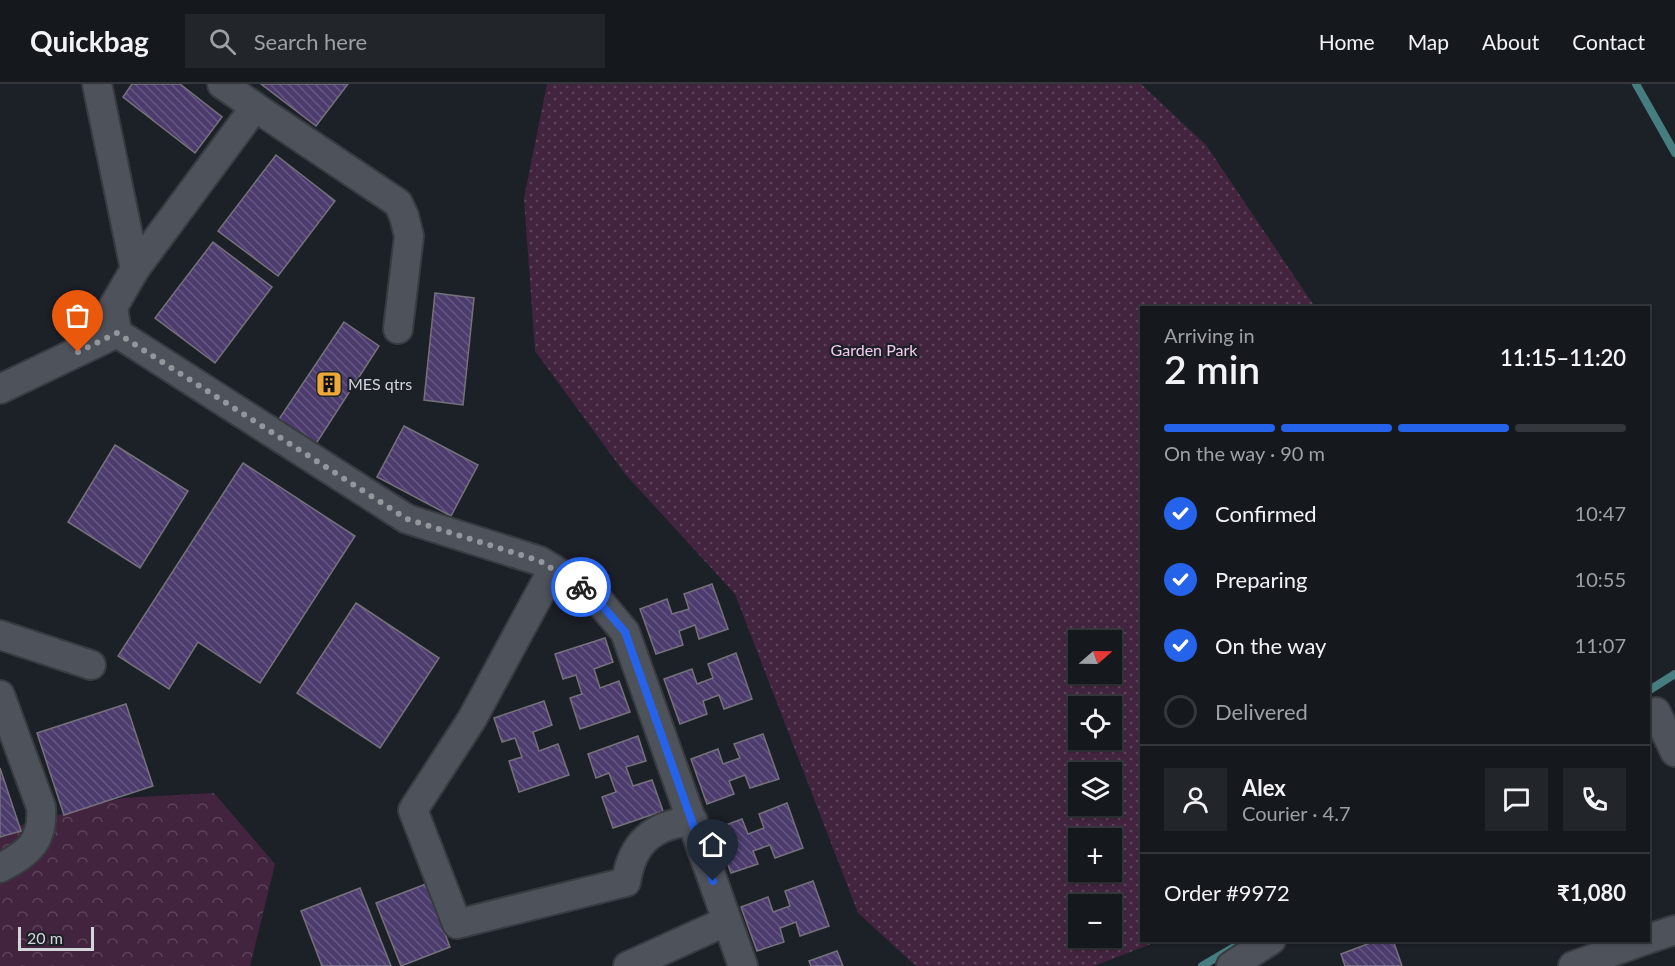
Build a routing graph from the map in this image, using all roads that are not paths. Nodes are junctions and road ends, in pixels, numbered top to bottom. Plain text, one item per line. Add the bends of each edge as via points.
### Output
1 (97, 84) edge
2 (222, 84) edge
3 (255, 107) junction
4 (135, 269) junction
5 (398, 328) dead end
6 (117, 333) junction
7 (0, 389) edge
8 (554, 569) junction
9 (0, 635) edge
10 (91, 665) dead end
11 (0, 695) edge
12 (1660, 710) edge
13 (1675, 752) edge
14 (693, 821) junction
15 (0, 868) edge
16 (727, 921) junction
17 (1675, 930) edge
18 (1650, 939) edge
19 (1268, 942) edge
20 (1642, 942) edge
21 (1582, 964) edge
22 (628, 966) edge
23 (742, 966) edge
24 (1231, 966) edge

1 - 4 street
2 - 3 street
3 - 4 street
3 - 5 street via 398,203 409,236
4 - 6 street via 113,307
6 - 7 street
6 - 8 street via 407,519 540,561
8 - 14 street via 594,596 625,632
8 - 14 street via 472,720 413,810 457,924 626,882 632,857 650,835 678,822
9 - 10 street
11 - 15 street via 42,818 31,848
12 - 13 street
14 - 16 street
16 - 22 street
16 - 23 street
17 - 18 street
19 - 24 street
20 - 21 street

